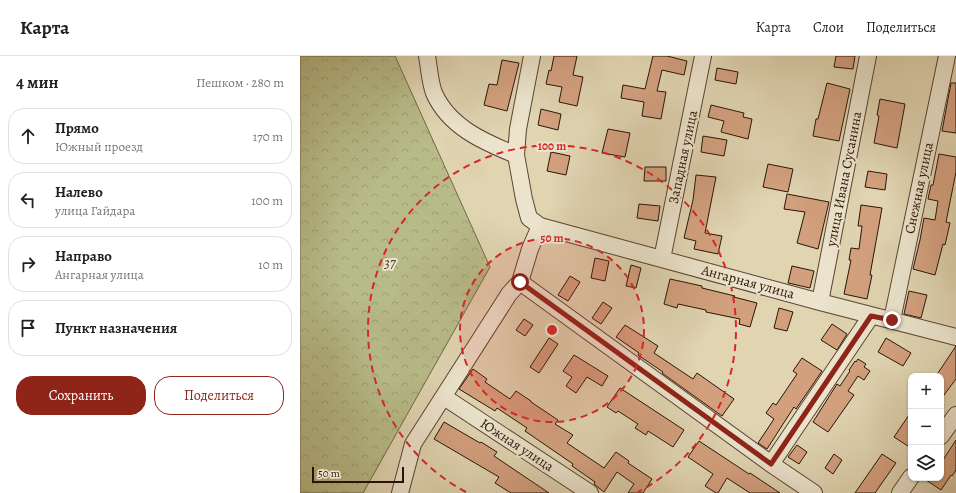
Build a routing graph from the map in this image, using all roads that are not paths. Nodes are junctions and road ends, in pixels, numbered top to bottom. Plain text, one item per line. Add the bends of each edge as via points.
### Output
1 (427, 56) edge
2 (532, 56) edge
3 (703, 56) edge
4 (868, 56) edge
5 (947, 56) edge
6 (516, 155) junction
7 (540, 226) junction
8 (662, 259) junction
9 (520, 282) junction
10 (820, 302) junction
11 (871, 316) junction
12 (892, 320) junction
13 (956, 337) edge
14 (444, 397) junction
15 (956, 415) edge
16 (944, 432) edge
17 (771, 464) junction
18 (908, 481) edge
19 (400, 493) edge
20 (590, 493) edge
21 (814, 493) edge
22 (900, 493) edge

1 - 6 street via 434,92 449,117 484,141
2 - 6 street via 518,129
3 - 8 street, Западная улица
4 - 10 street, улица Ивана Сусанина
5 - 12 street, Снежная улица
6 - 7 street via 529,218
7 - 8 street, Ангарная улица
7 - 9 street
8 - 10 street, Ангарная улица
9 - 14 street via 509,294
9 - 17 street
10 - 11 street, Ангарная улица
11 - 12 street, Ангарная улица
11 - 17 street
12 - 13 street, Ангарная улица
14 - 19 street via 413,444
14 - 20 street, Южная улица
15 - 16 street
17 - 21 street
18 - 22 street

